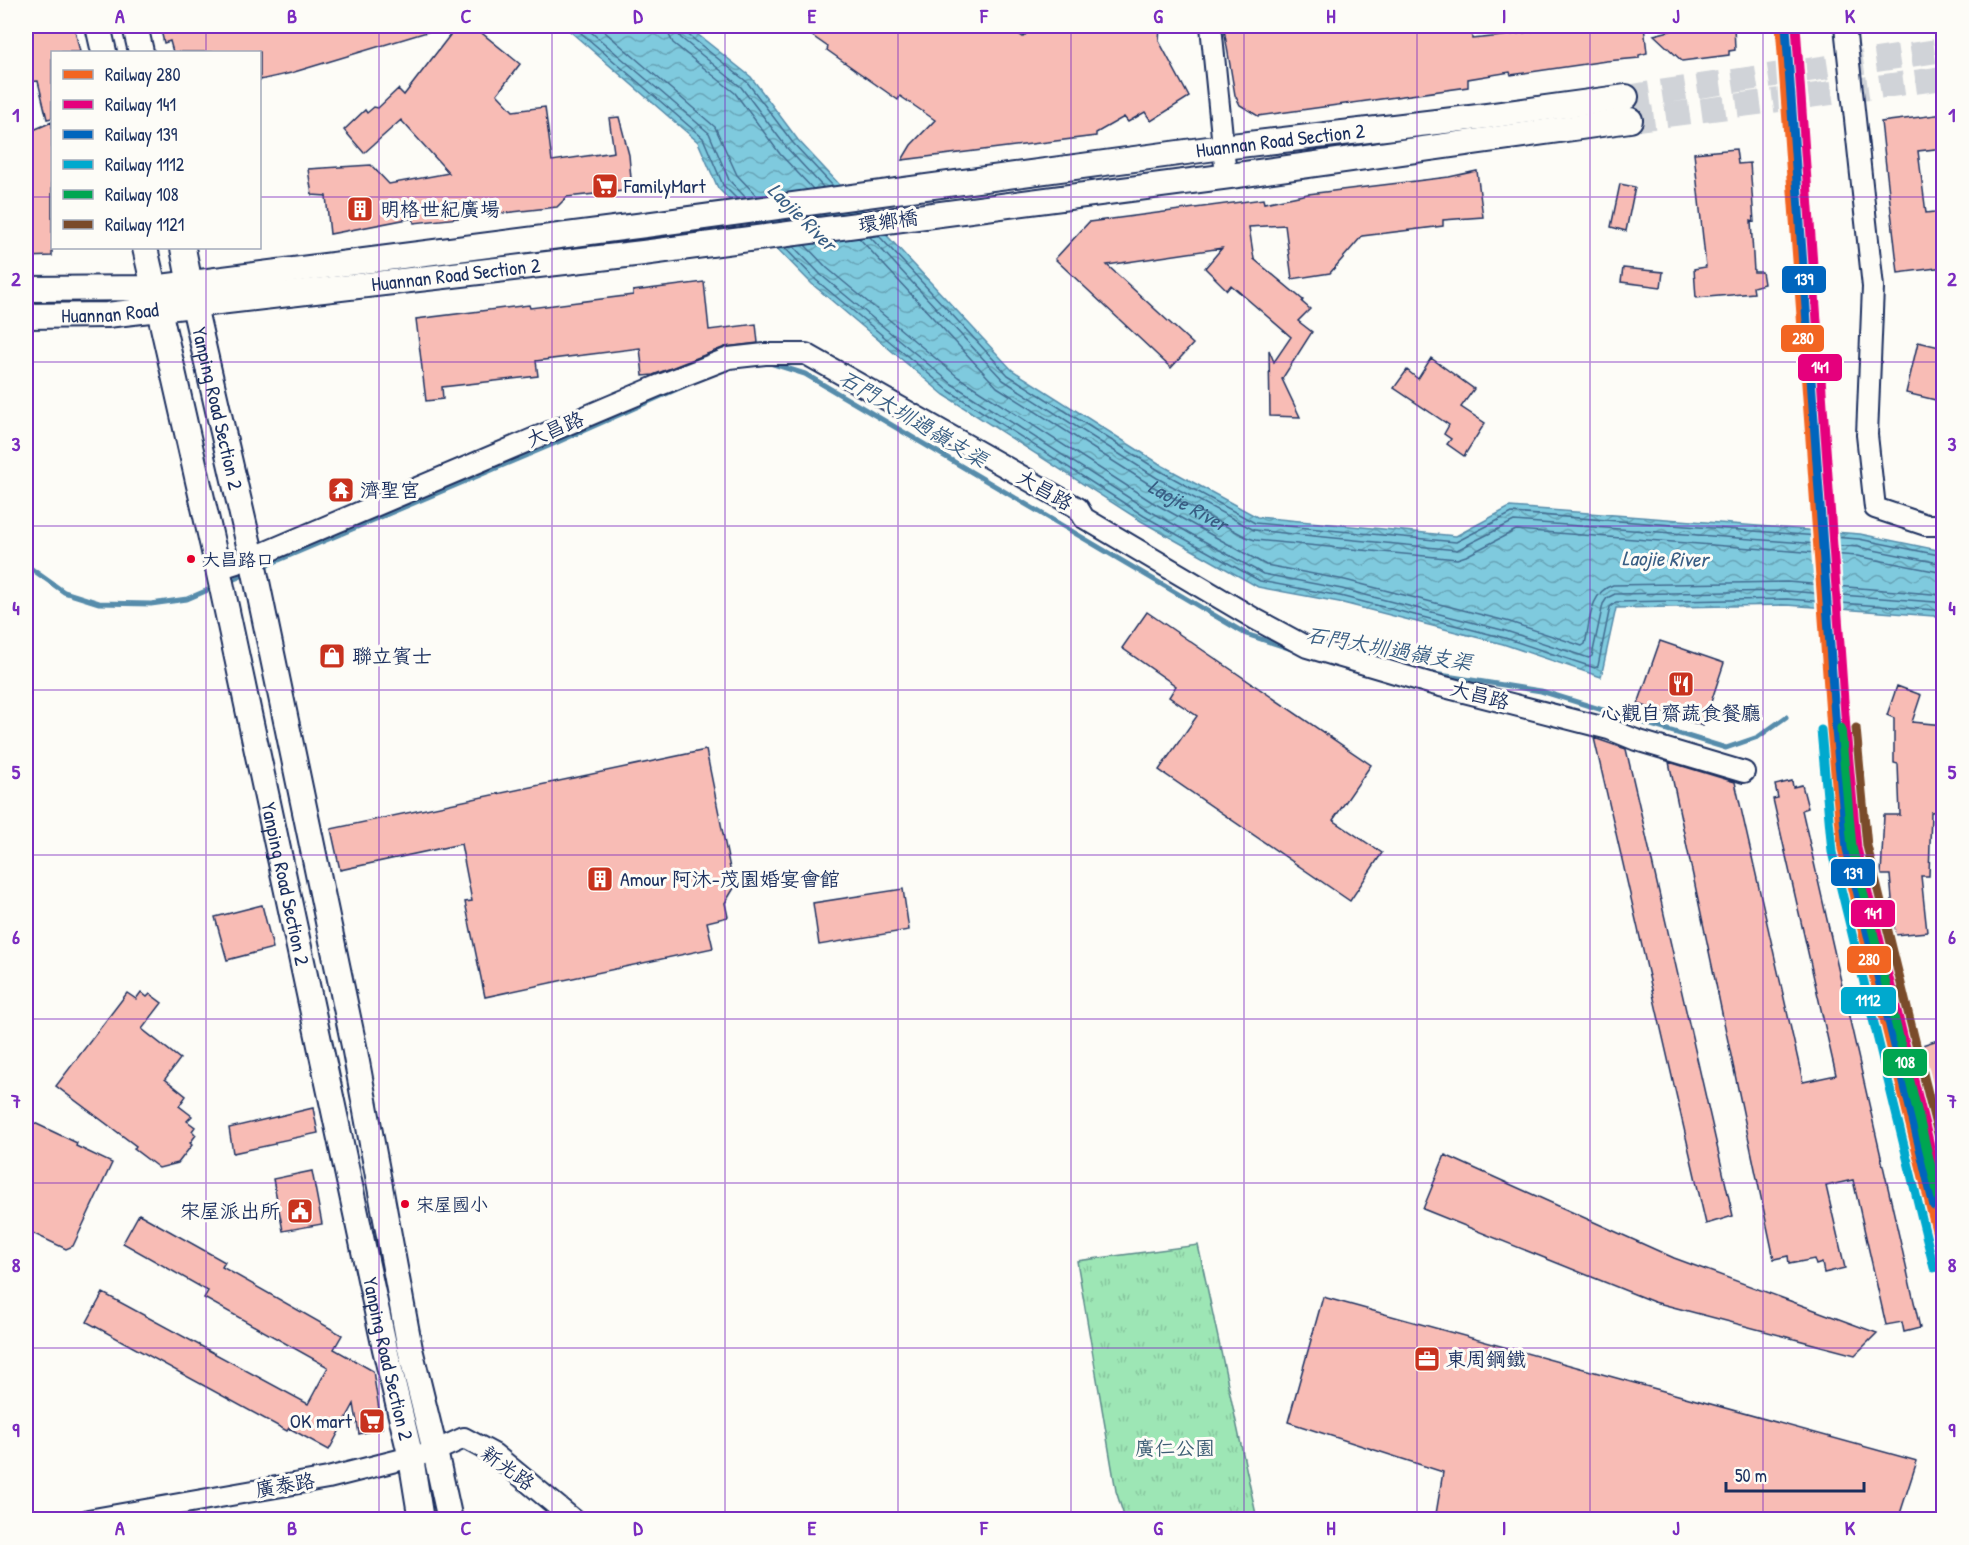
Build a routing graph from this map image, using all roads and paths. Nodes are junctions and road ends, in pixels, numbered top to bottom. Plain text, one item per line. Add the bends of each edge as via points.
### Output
1 (98, 26) edge
2 (135, 26) edge
3 (1211, 26) edge
4 (1845, 26) edge
5 (104, 51) edge
6 (141, 51) edge
7 (1628, 108) tunnel mouth
8 (1489, 127) junction
9 (1223, 147) junction
10 (1226, 176) junction
11 (936, 185) joint
12 (952, 213) joint
13 (703, 216) joint
14 (716, 244) joint
15 (145, 249) edge
16 (183, 249) edge
17 (190, 282) junction
18 (26, 289) edge
19 (156, 299) junction
20 (194, 306) junction
21 (26, 316) edge
22 (1944, 525) edge
23 (252, 558) junction
24 (218, 569) junction
25 (1744, 772) dead end
26 (435, 1451) junction
27 (411, 1458) junction
28 (88, 1520) edge
29 (421, 1520) edge
30 (450, 1520) edge
31 (574, 1520) edge

1 - 5 main road
2 - 6 main road
3 - 9 street
4 - 22 street via 1873,288 1867,435 1875,508 1926,525
7 - 8 main road, Huannan Road Section 2
8 - 9 main road, Huannan Road Section 2
8 - 10 main road, Huannan Road Section 2
9 - 10 street
9 - 11 main road, Huannan Road Section 2
10 - 12 main road, Huannan Road Section 2
11 - 13 main road, 環鄉橋
12 - 14 main road, 環鄉橋
13 - 17 main road, Huannan Road Section 2
14 - 20 main road, Huannan Road Section 2
15 - 19 main road, Yanping Road Section 2
16 - 17 main road, Yanping Road Section 2
17 - 19 main road, Huannan Road
17 - 20 main road, Yanping Road Section 2
18 - 19 main road, Huannan Road
19 - 20 main road, Huannan Road
19 - 21 main road, Huannan Road via 107,315
19 - 24 main road, Yanping Road Section 2
20 - 23 main road, Yanping Road Section 2
23 - 24 street, 大昌路
23 - 25 street, 大昌路 via 729,358 806,354 1078,508 1084,518 1307,646 1610,729 1636,741
23 - 26 main road, Yanping Road Section 2 via 354,1046 410,1349
24 - 27 main road, Yanping Road Section 2
26 - 27 street, 廣泰路
26 - 30 main road, Yanping Road Section 2
26 - 31 street, 新光路 via 464,1438 494,1454
27 - 28 street, 廣泰路 via 328,1478
27 - 29 main road, Yanping Road Section 2

